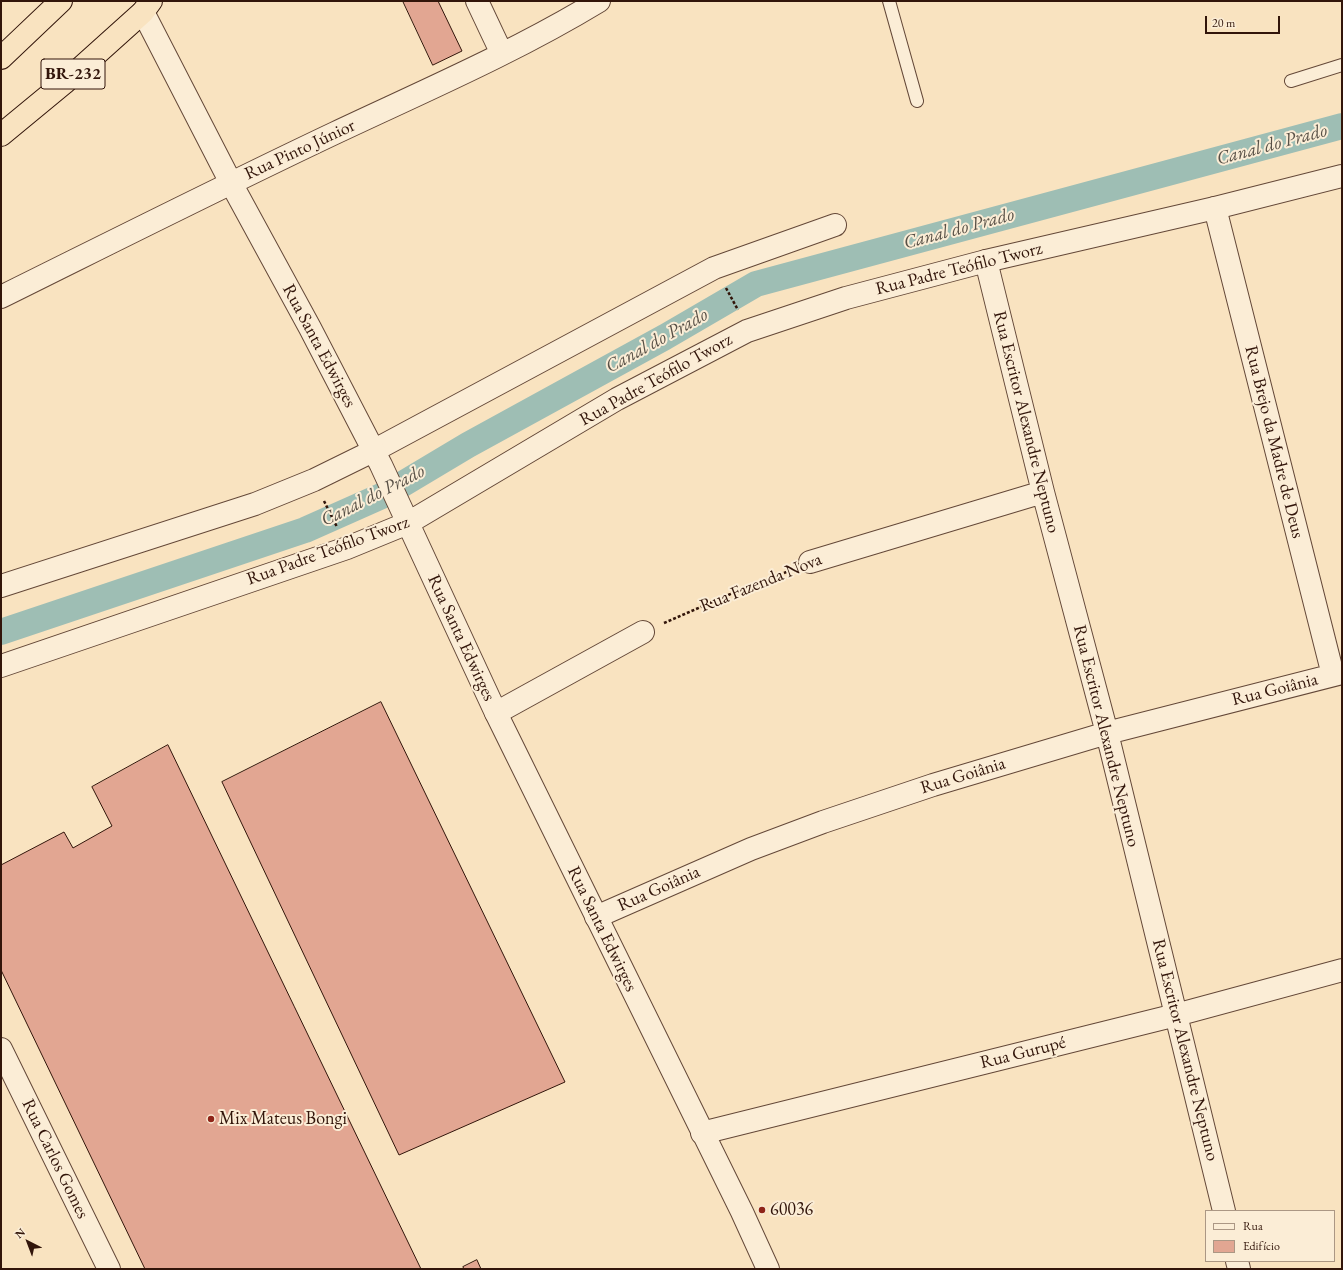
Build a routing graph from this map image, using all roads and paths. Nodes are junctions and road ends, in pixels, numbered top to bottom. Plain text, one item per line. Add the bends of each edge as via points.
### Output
1 (61, 1) edge
2 (477, 1) edge
3 (599, 1) edge
4 (890, 1) edge
5 (147, 6) edge
6 (502, 54) junction
7 (1, 58) edge
8 (1342, 66) edge
9 (1291, 81) dead end
10 (917, 101) dead end
11 (1, 135) edge
12 (1342, 176) edge
13 (231, 183) junction
14 (1215, 208) junction
15 (835, 224) dead end
16 (986, 261) junction
17 (724, 286) dead end
18 (1, 297) edge
19 (736, 307) dead end
20 (377, 458) junction
21 (1043, 492) junction
22 (322, 496) dead end
23 (406, 519) junction
24 (339, 532) dead end
25 (810, 562) joint
26 (1, 586) edge
27 (644, 632) joint
28 (1, 666) edge
29 (1337, 674) edge
30 (496, 713) junction
31 (1107, 733) junction
32 (596, 917) junction
33 (1342, 970) edge
34 (1176, 1014) junction
35 (1, 1049) edge
36 (702, 1133) junction
37 (1224, 1210) edge
38 (109, 1269) edge
39 (768, 1269) edge

1 - 7 highway
2 - 6 street
3 - 6 street, Rua Pinto Júnior
4 - 10 lane
5 - 11 highway, BR-232 via 64,83
5 - 13 street, Rua Santa Edwirges
6 - 13 street, Rua Pinto Júnior
8 - 9 lane
12 - 14 street, Rua Padre Teófilo Tworz
13 - 18 street, Rua Pinto Júnior
13 - 20 street, Rua Santa Edwirges
14 - 16 street, Rua Padre Teófilo Tworz
14 - 29 street, Rua Brejo da Madre de Deus
15 - 20 street via 714,268
16 - 21 street, Rua Escritor Alexandre Neptuno
16 - 23 street, Rua Padre Teófilo Tworz via 846,298 747,331 617,399
17 - 19 path
20 - 23 street, Rua Santa Edwirges
20 - 26 street via 254,504
21 - 25 street, Rua Fazenda Nova
21 - 31 street, Rua Escritor Alexandre Neptuno
22 - 24 path
23 - 28 street, Rua Padre Teófilo Tworz via 347,548
23 - 30 street, Rua Santa Edwirges
25 - 27 path, Rua Fazenda Nova
27 - 30 street
29 - 31 street, Rua Goiânia
30 - 32 street, Rua Santa Edwirges
31 - 32 street, Rua Goiânia via 933,785 824,822 751,849
31 - 34 street, Rua Escritor Alexandre Neptuno
32 - 36 street, Rua Santa Edwirges
33 - 34 street, Rua Gurupé
34 - 36 street, Rua Gurupé
34 - 37 street, Rua Escritor Alexandre Neptuno
35 - 38 street, Rua Carlos Gomes
36 - 39 street, Rua Santa Edwirges

